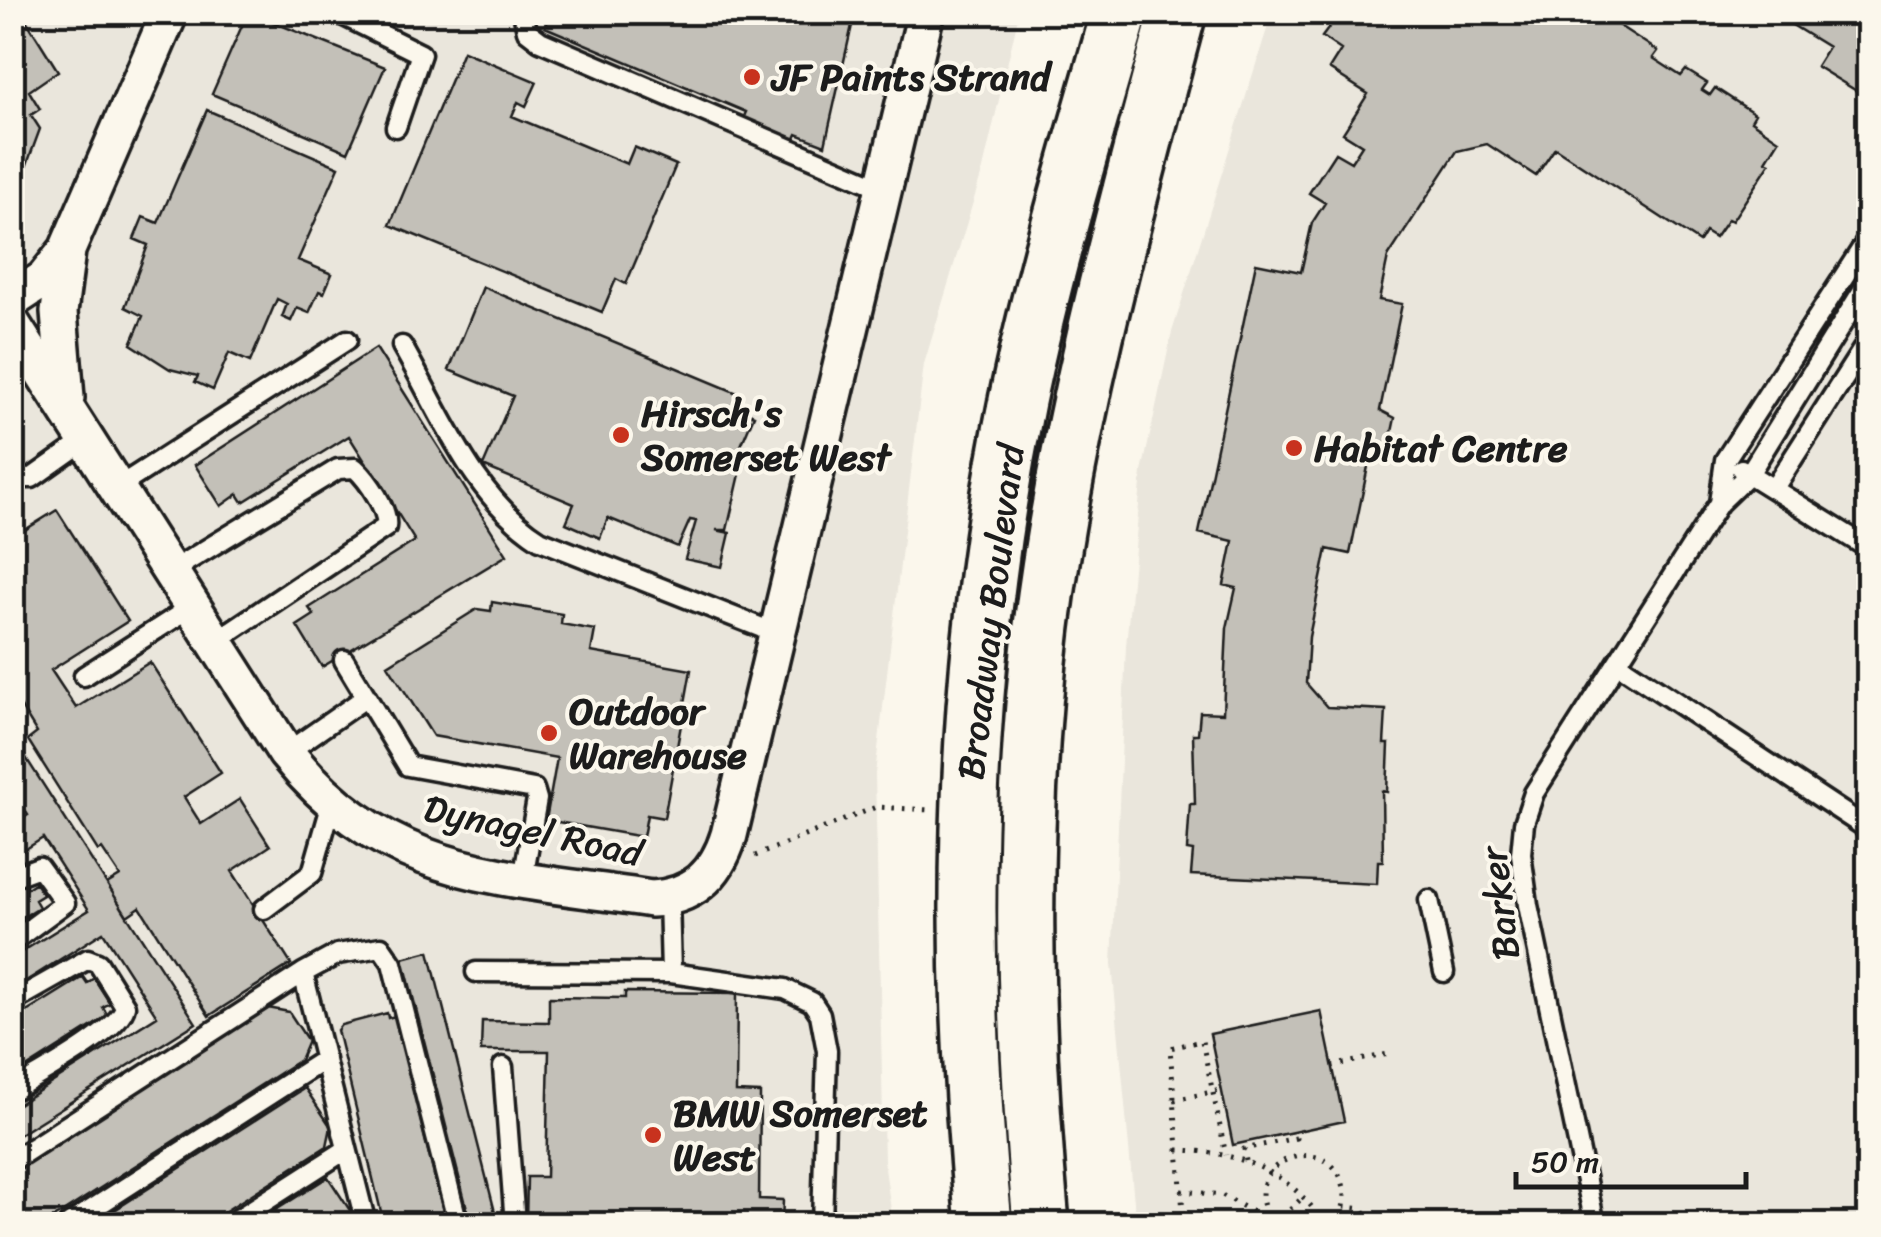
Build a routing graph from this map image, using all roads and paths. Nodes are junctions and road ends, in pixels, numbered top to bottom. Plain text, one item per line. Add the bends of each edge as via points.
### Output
1 (336, 12) edge
2 (523, 12) edge
3 (926, 12) edge
4 (1120, 12) edge
5 (1178, 12) edge
6 (160, 15) edge
7 (396, 127) dead end
8 (884, 188) junction
9 (1868, 239) edge
10 (67, 250) junction
11 (1868, 282) edge
12 (12, 300) edge
13 (1824, 309) junction
14 (1843, 321) junction
15 (12, 324) edge
16 (346, 340) dead end
17 (1868, 341) edge
18 (402, 346) dead end
19 (66, 405) junction
20 (87, 439) junction
21 (1725, 460) junction
22 (1749, 474) junction
23 (12, 478) edge
24 (118, 487) junction
25 (1774, 488) junction
26 (1719, 504) junction
27 (1868, 548) edge
28 (171, 571) junction
29 (194, 606) junction
30 (777, 634) junction
31 (216, 641) junction
32 (344, 660) dead end
33 (1616, 663) junction
34 (84, 676) dead end
35 (366, 698) junction
36 (286, 753) junction
37 (332, 804) junction
38 (968, 812) junction
39 (1868, 829) edge
40 (1026, 840) junction
41 (723, 855) junction
42 (12, 877) edge
43 (523, 878) junction
44 (668, 898) junction
45 (1429, 900) dead end
46 (264, 909) dead end
47 (12, 942) edge
48 (476, 972) dead end
49 (1444, 972) dead end
50 (303, 973) junction
51 (671, 973) junction
52 (12, 1002) edge
53 (1393, 1053) dead end
54 (325, 1059) junction
55 (1332, 1066) dead end
56 (503, 1067) dead end
57 (1221, 1090) dead end
58 (12, 1091) edge
59 (1212, 1092) junction
60 (1174, 1100) junction
61 (1294, 1132) dead end
62 (347, 1149) junction
63 (1178, 1150) junction
64 (1226, 1155) junction
65 (1246, 1161) junction
66 (12, 1162) edge
67 (1270, 1172) junction
68 (1181, 1191) junction
69 (1303, 1197) junction
70 (1344, 1207) junction
71 (69, 1224) edge
72 (230, 1224) edge
73 (366, 1224) edge
74 (458, 1224) edge
75 (514, 1224) edge
76 (822, 1224) edge
77 (984, 1224) edge
78 (1041, 1224) edge
79 (1074, 1224) edge
80 (1184, 1224) edge
81 (1274, 1224) edge
82 (1324, 1224) edge
83 (1332, 1224) edge
84 (1372, 1224) edge
85 (1595, 1224) edge

1 - 7 lane via 421,54
2 - 8 lane via 527,31 540,41
3 - 8 street
4 - 38 main road, Broadway Boulevard via 1017,403 984,611
5 - 40 main road, Broadway Boulevard via 1068,457 1042,627
6 - 10 street
8 - 30 street
9 - 13 lane, Barker
10 - 12 street via 44,279
10 - 19 street via 58,312
11 - 14 lane, Barker
13 - 14 lane
13 - 21 lane, Barker
14 - 22 lane, Barker
15 - 19 street, Dynagel Road
16 - 24 lane
17 - 25 lane
18 - 30 lane via 486,490 516,526
19 - 20 street, Dynagel Road
20 - 23 lane via 32,478
20 - 24 street, Dynagel Road
21 - 22 lane
21 - 26 lane, Barker
22 - 25 lane
22 - 26 lane, Barker
24 - 28 street, Dynagel Road
25 - 27 lane
26 - 33 lane, Barker
28 - 29 street, Dynagel Road
28 - 31 lane via 338,469 355,468 362,476 387,518 386,528
29 - 31 street, Dynagel Road
29 - 34 lane
30 - 41 street
31 - 36 street, Dynagel Road
32 - 35 lane
33 - 39 lane
33 - 85 lane, Barker via 1534,793 1521,854
35 - 36 lane
35 - 43 lane via 408,766 534,789
36 - 37 street, Dynagel Road
37 - 43 street, Dynagel Road via 416,856
37 - 46 lane via 312,873
38 - 41 path via 876,807 750,858
38 - 77 main road, Broadway Boulevard via 970,1088
40 - 78 main road, Broadway Boulevard via 1031,1114
40 - 79 main road via 1052,920
41 - 44 street, Dynagel Road via 700,884
42 - 47 lane via 39,867 65,904
43 - 44 street, Dynagel Road
44 - 51 lane
45 - 49 lane
48 - 51 lane
50 - 54 lane
50 - 66 lane
50 - 74 lane via 354,950 387,951
51 - 76 lane via 785,989 812,1002 820,1014 827,1051
52 - 58 lane via 88,958 126,1006 116,1023
53 - 55 path
54 - 62 lane
54 - 71 lane
56 - 75 lane
57 - 59 path
59 - 60 path
59 - 60 path via 1202,1041 1186,1044 1170,1048
59 - 64 path
60 - 63 path
61 - 65 path via 1296,1138 1244,1149
62 - 72 lane
62 - 73 lane
63 - 64 path
63 - 68 path
64 - 65 path
65 - 67 path
67 - 69 path
67 - 70 path via 1293,1156 1321,1158 1341,1178
67 - 81 path via 1263,1205
68 - 80 path
68 - 81 path via 1231,1198
69 - 81 path
69 - 82 path
70 - 83 path
70 - 84 path via 1363,1209

